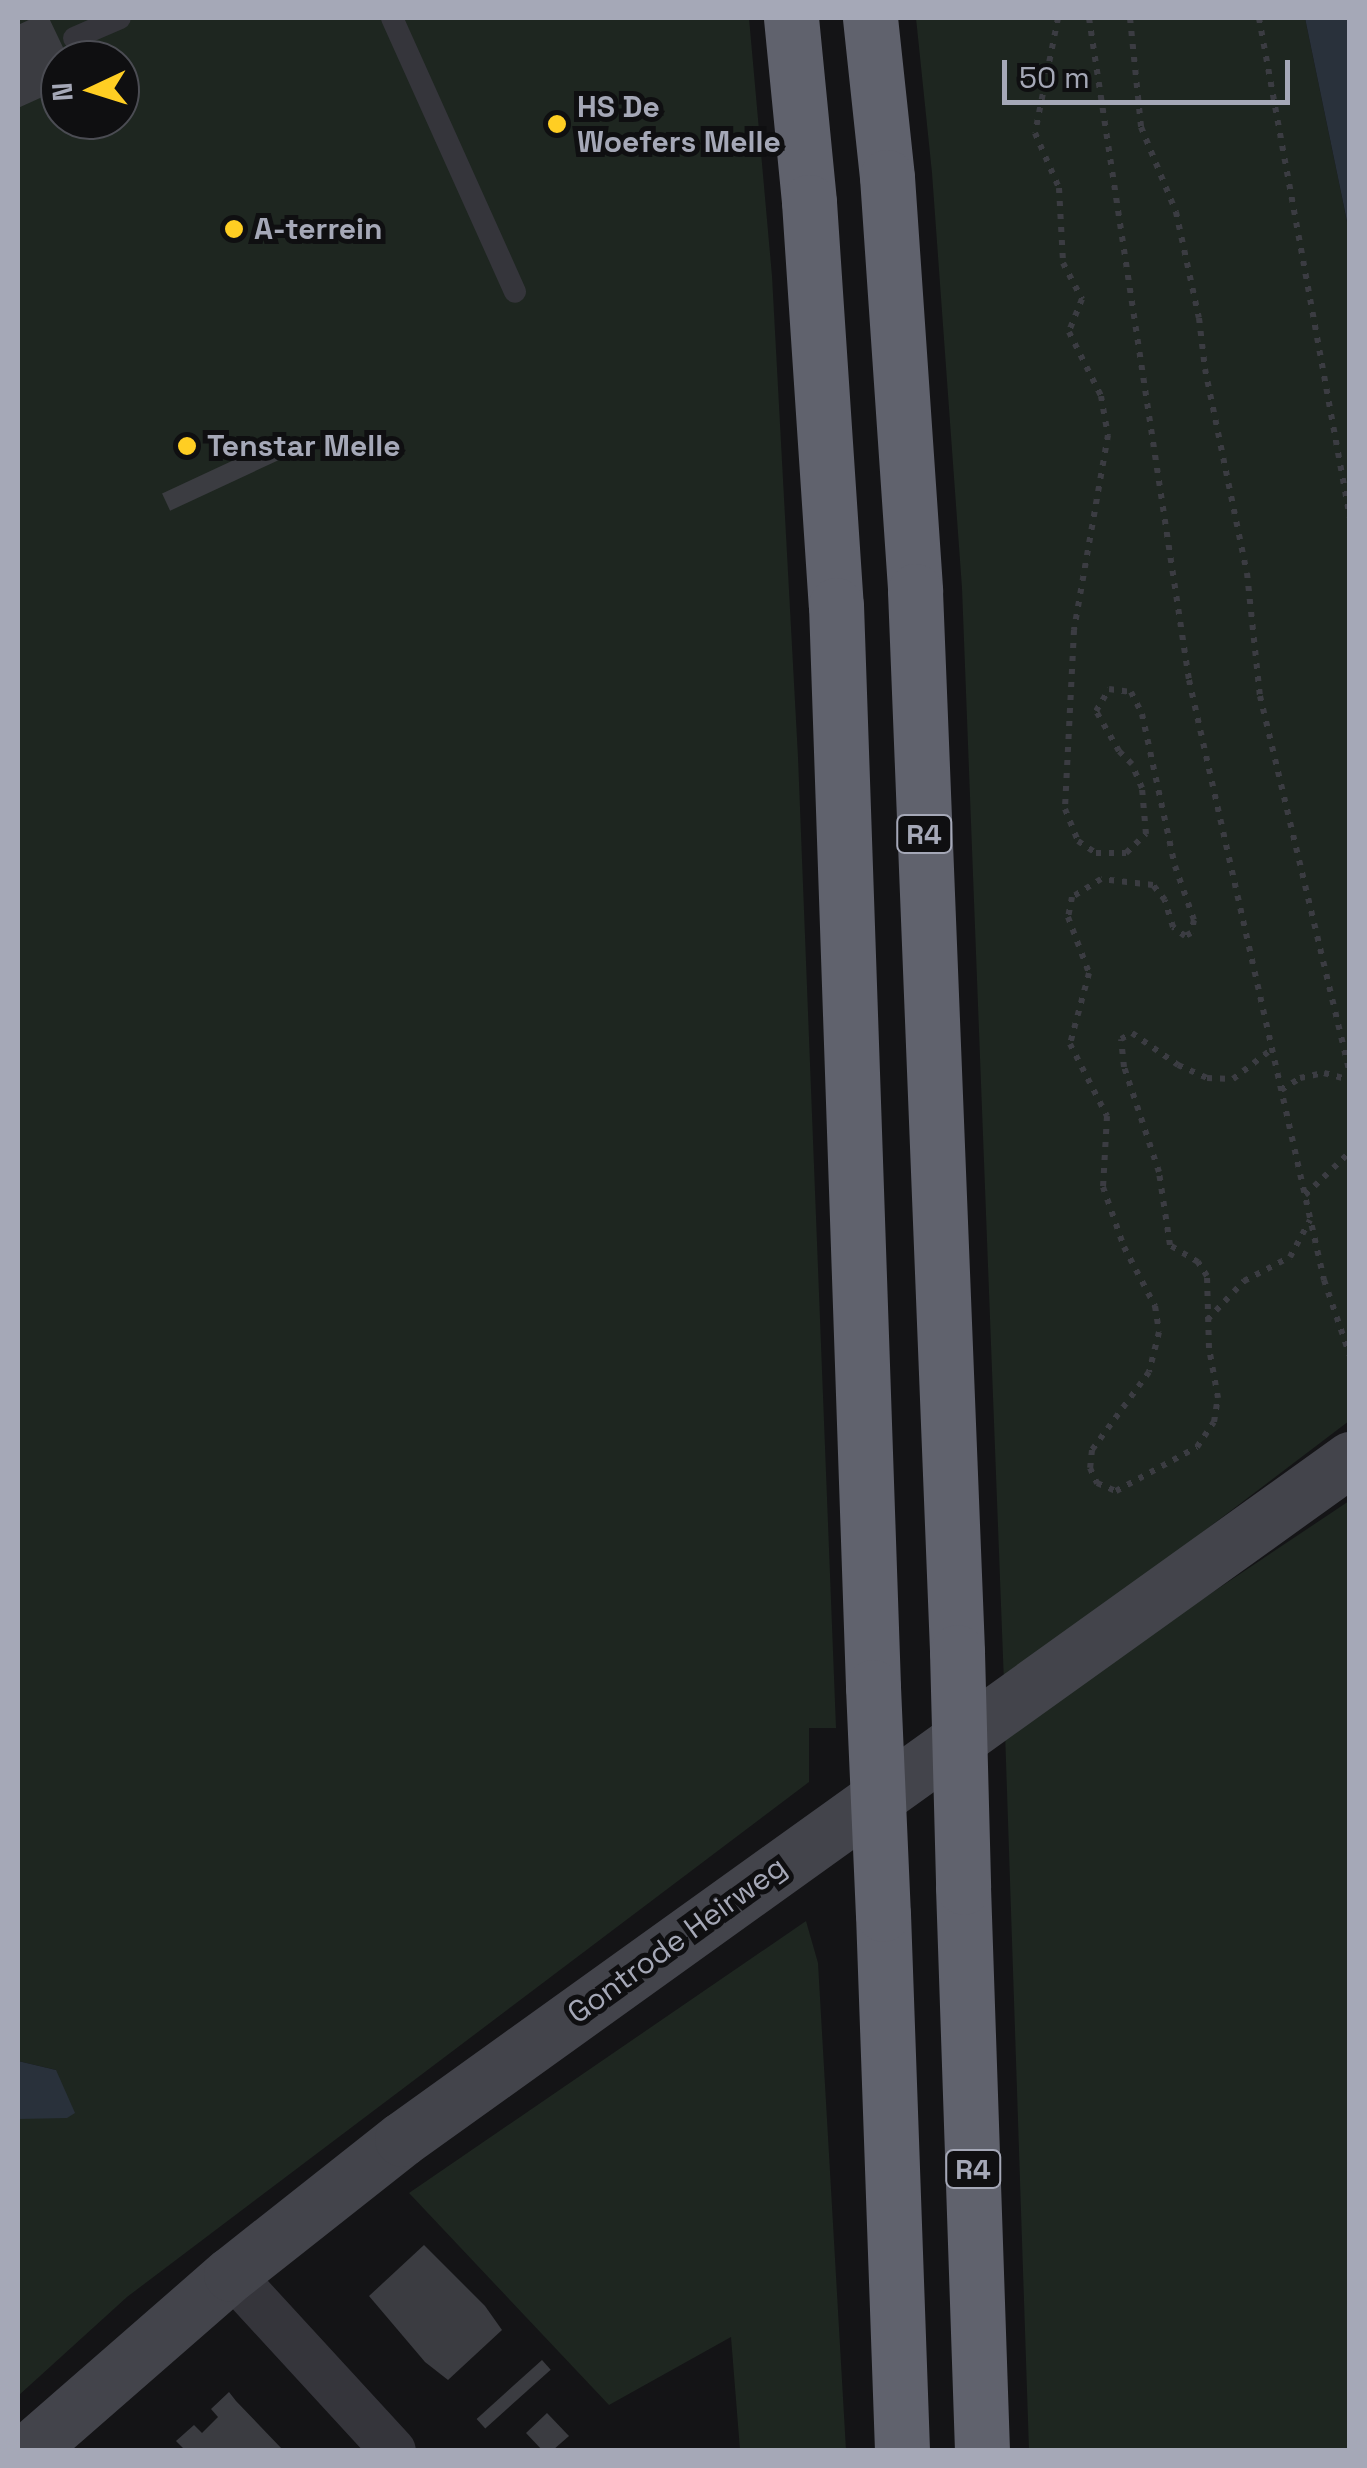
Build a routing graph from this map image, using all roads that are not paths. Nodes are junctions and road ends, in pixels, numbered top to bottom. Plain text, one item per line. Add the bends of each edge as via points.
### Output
1 (120, 18) edge
2 (392, 18) edge
3 (790, 18) edge
4 (870, 18) edge
5 (74, 38) dead end
6 (515, 292) dead end
7 (1350, 1459) edge
8 (230, 2274) junction
9 (29, 2450) edge
10 (393, 2450) edge
11 (902, 2450) edge
12 (982, 2450) edge

1 - 5 lane
2 - 6 lane
3 - 11 highway, bridge via 809,202 836,625
4 - 12 highway, R4, bridge via 916,591
7 - 8 street, Gontrode Heirweg via 402,2139
8 - 9 street, Gontrode Heirweg
8 - 10 street

